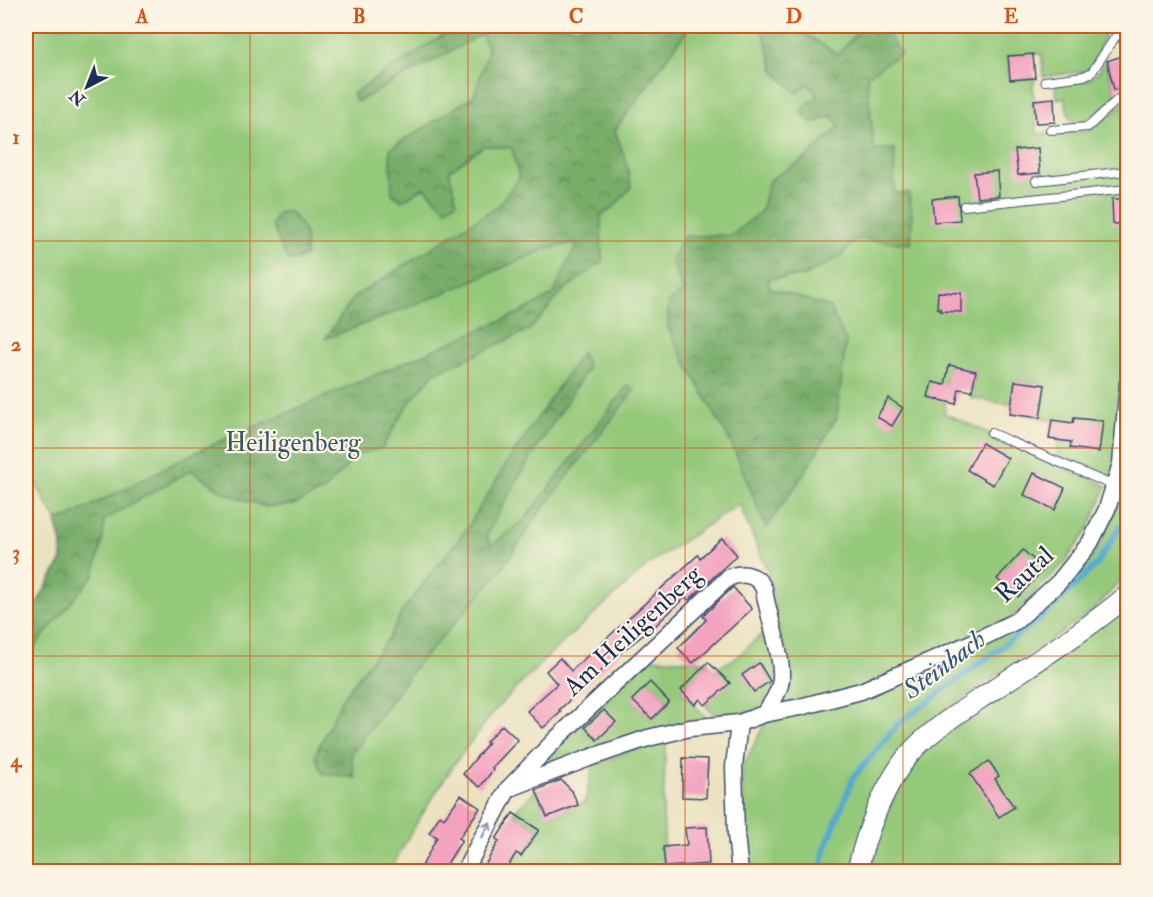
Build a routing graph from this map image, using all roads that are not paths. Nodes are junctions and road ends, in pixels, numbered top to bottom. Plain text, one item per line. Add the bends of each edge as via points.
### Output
1 (1124, 31) edge
2 (1045, 81) dead end
3 (1128, 94) edge
4 (1050, 130) dead end
5 (1128, 171) edge
6 (1036, 182) dead end
7 (1128, 189) edge
8 (964, 206) dead end
9 (1128, 383) edge
10 (991, 433) dead end
11 (1114, 486) junction
12 (1128, 595) edge
13 (764, 714) junction
14 (739, 723) junction
15 (508, 789) junction
16 (464, 872) edge
17 (740, 872) edge
18 (857, 872) edge

1 - 2 lane via 1092,72
3 - 4 lane via 1088,127
5 - 6 lane
7 - 8 lane
9 - 11 street, Rautal via 1121,464
10 - 11 lane
11 - 13 street, Rautal via 1090,543 1059,582 1016,621 861,690
12 - 18 street via 1098,620 948,720 914,749 892,779 863,844
13 - 14 street
13 - 15 street, Am Heiligenberg via 780,685 781,671 761,584 752,576 738,574 728,578 693,610
14 - 15 street via 690,728 648,738
14 - 17 street via 734,767
16 -> 15 street, Am Heiligenberg

